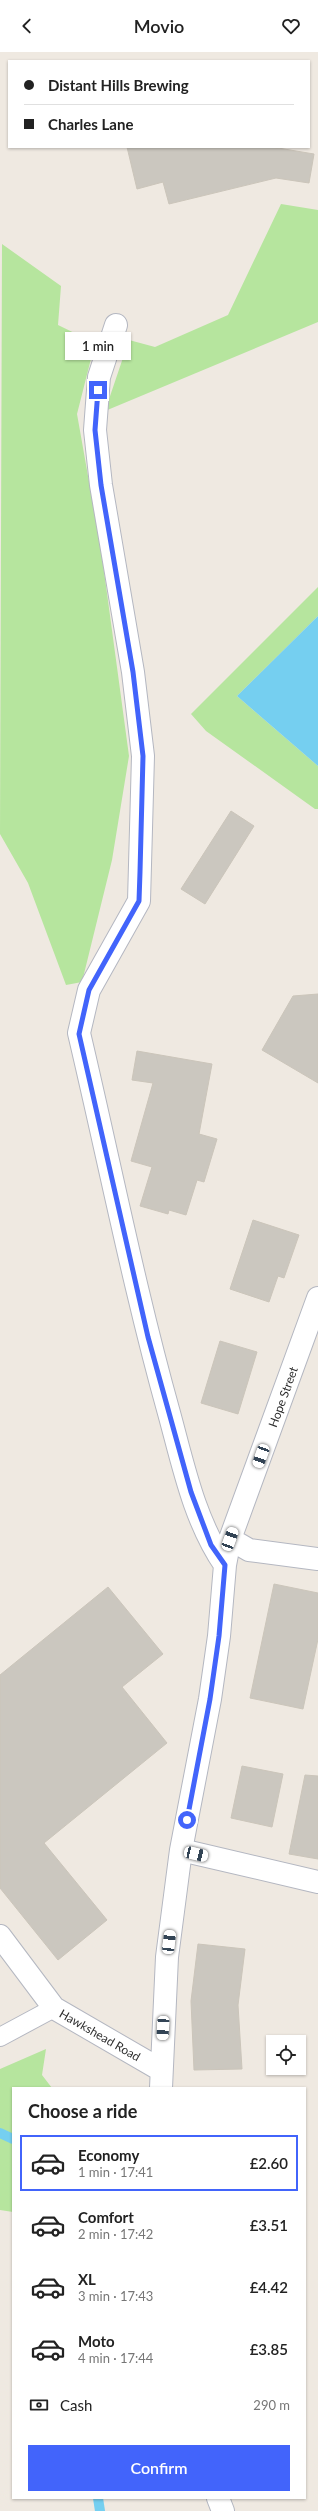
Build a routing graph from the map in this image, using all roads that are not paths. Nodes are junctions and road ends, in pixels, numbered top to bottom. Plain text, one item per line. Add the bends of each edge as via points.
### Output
1 (116, 325) dead end
2 (318, 1298) edge
3 (230, 1539) junction
4 (318, 1559) edge
5 (225, 1565) junction
6 (181, 1850) junction
7 (318, 1882) edge
8 (0, 1936) edge
9 (54, 2008) junction
10 (0, 2037) edge
11 (161, 2079) edge
12 (218, 2499) edge
13 (223, 2511) edge

1 - 5 street via 99,377 95,430 101,485 133,672 143,756 139,901 89,990 79,1034 150,1344 191,1492 211,1545
2 - 3 street, Hope Street
3 - 4 street via 249,1550
3 - 5 street, Hope Street
5 - 6 street, Hope Street via 210,1699
6 - 7 street
6 - 11 street, Hope Street via 167,1957
8 - 9 street, Hawkshead Road
9 - 10 lane
9 - 11 street, Hawkshead Road
12 - 13 street

